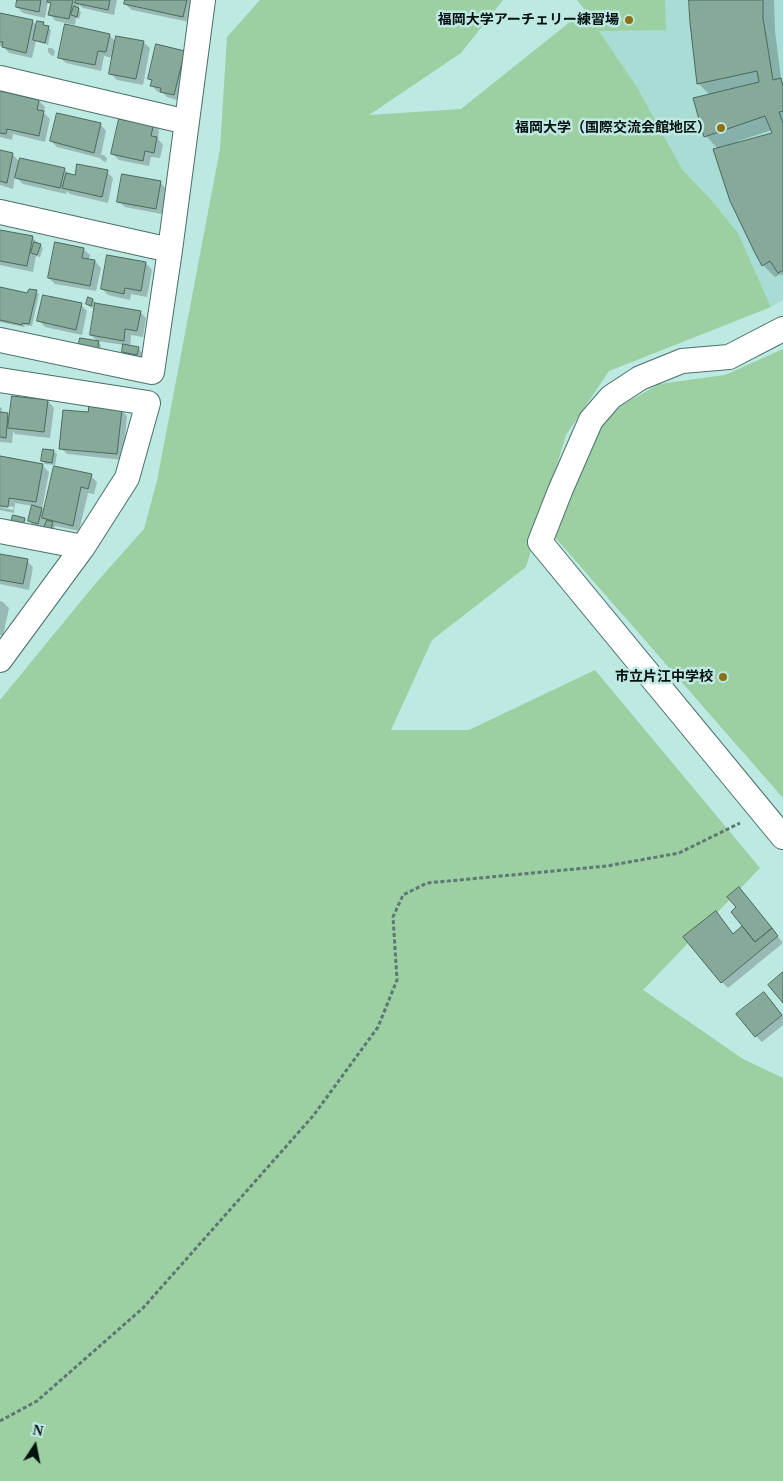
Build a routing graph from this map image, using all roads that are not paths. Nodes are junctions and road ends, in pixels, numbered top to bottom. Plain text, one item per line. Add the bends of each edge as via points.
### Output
1 (203, 0) edge
2 (0, 78) edge
3 (187, 122) junction
4 (0, 212) edge
5 (170, 250) junction
6 (783, 330) edge
7 (0, 340) edge
8 (0, 380) edge
9 (0, 531) edge
10 (83, 548) junction
11 (0, 660) edge
12 (783, 836) edge

1 - 3 street
2 - 3 street
3 - 5 street
4 - 5 street
5 - 7 street via 152,372
6 - 12 street via 729,357 682,361 640,378 610,397 591,420 540,542
8 - 10 street via 148,403 127,478
9 - 10 street
10 - 11 street

